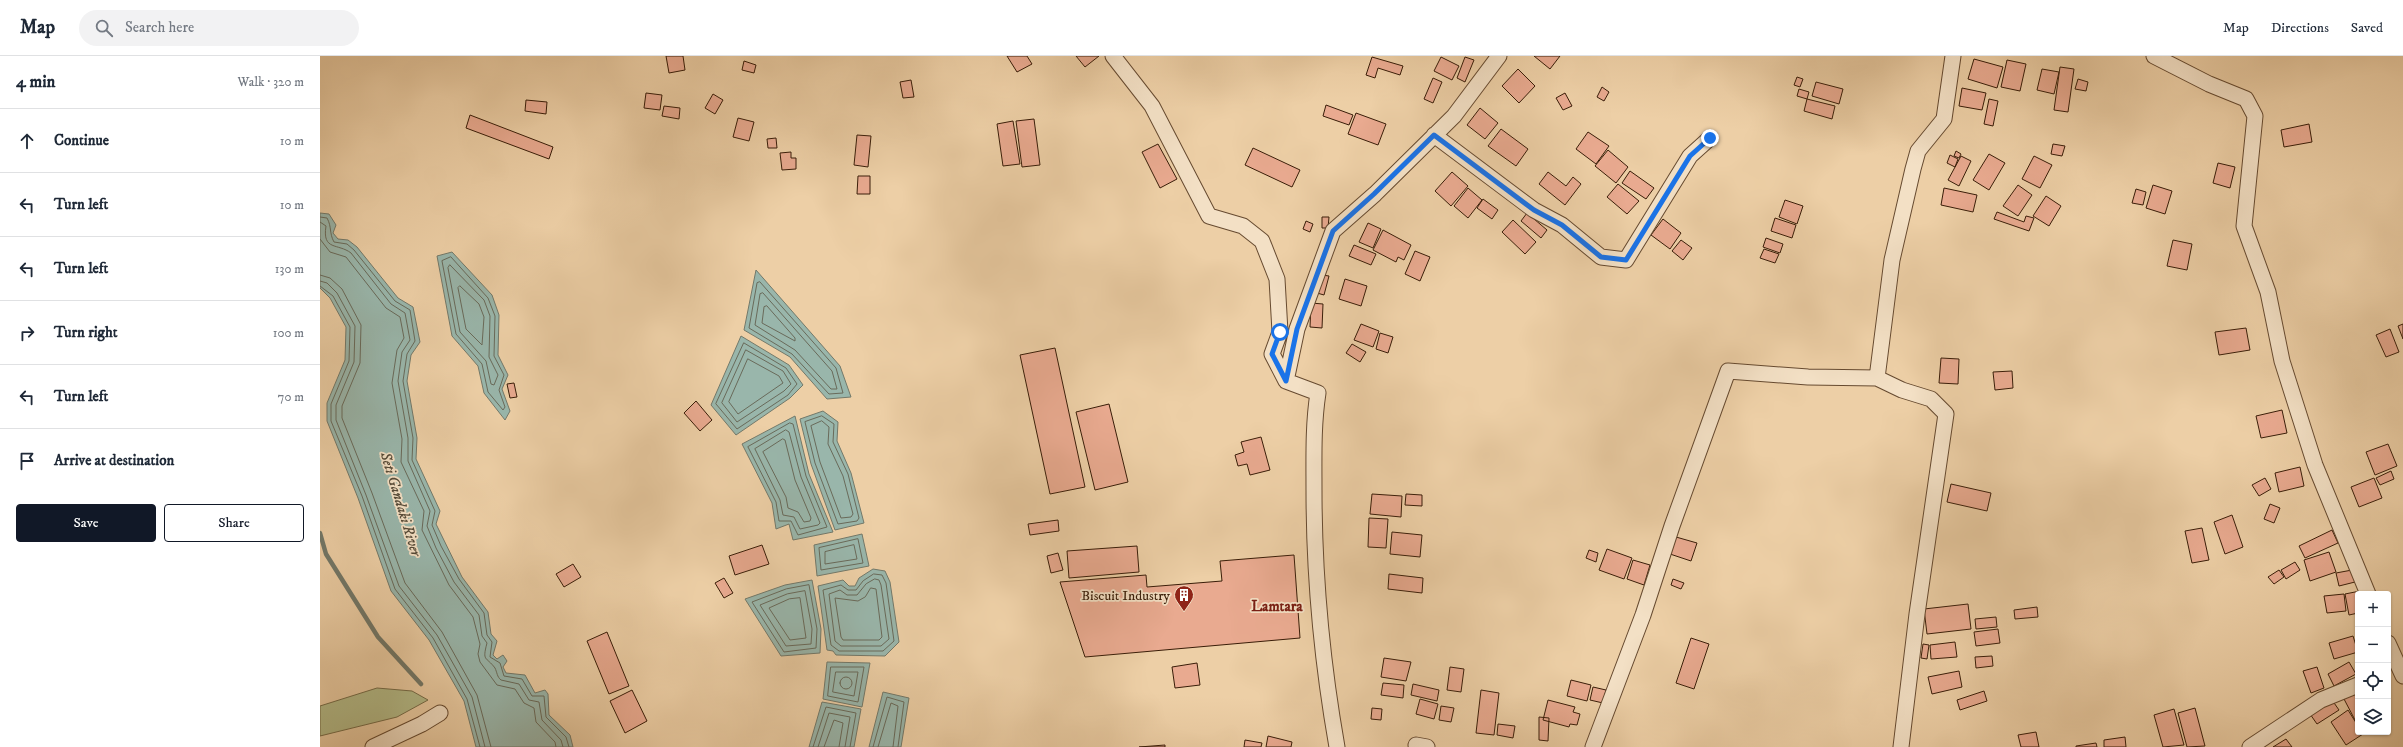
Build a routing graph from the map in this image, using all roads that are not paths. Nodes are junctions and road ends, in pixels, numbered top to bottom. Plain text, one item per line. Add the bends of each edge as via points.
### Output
1 (1113, 56) edge
2 (1499, 56) edge
3 (1953, 56) edge
4 (2154, 56) edge
5 (1434, 135) junction
6 (1710, 138) dead end
7 (1877, 378) junction
8 (1286, 381) junction
9 (2367, 591) edge
10 (2391, 654) edge
11 (2396, 673) edge
12 (2355, 686) edge
13 (440, 713) dead end
14 (373, 747) edge
15 (1337, 747) edge
16 (1593, 747) edge
17 (1901, 747) edge
18 (2250, 747) edge

1 - 8 street via 1152,106 1209,216 1243,226 1262,241 1277,279 1280,332 1272,354
2 - 5 street via 1474,92
3 - 7 street via 1944,119 1918,151 1913,169 1892,260
4 - 9 street via 2209,84 2246,99 2255,116 2244,226 2268,292 2282,361 2315,465
5 - 6 street via 1534,210 1562,225 1601,257 1626,260 1690,156
5 - 8 street via 1333,231 1297,329
7 - 16 street via 1808,377 1728,370 1643,615
7 - 17 street via 1931,399 1946,414
8 - 15 street via 1318,393 1314,424 1314,547 1328,693
10 - 11 street
12 - 18 street via 2321,700
13 - 14 street

